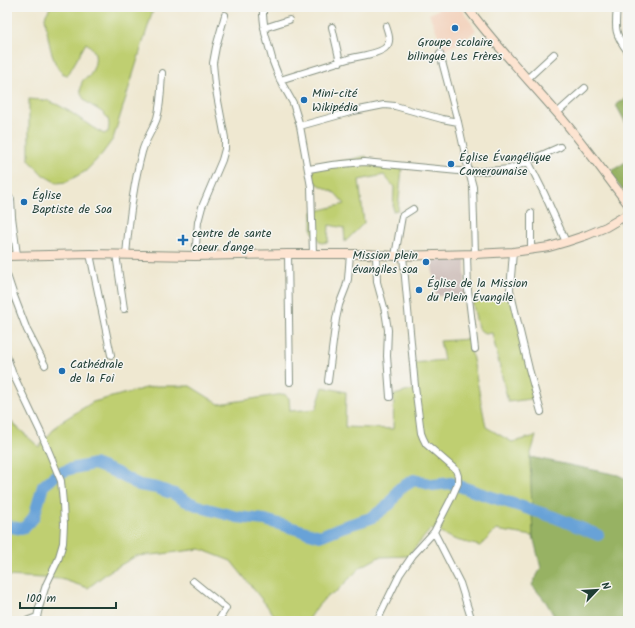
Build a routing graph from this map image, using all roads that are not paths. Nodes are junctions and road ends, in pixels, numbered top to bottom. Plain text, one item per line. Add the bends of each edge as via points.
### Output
1 (263, 7) edge
2 (467, 7) edge
3 (617, 7) edge
4 (225, 15) dead end
5 (289, 20) dead end
6 (386, 26) dead end
7 (332, 27) dead end
8 (264, 28) junction
9 (628, 52) edge
10 (440, 54) dead end
11 (554, 54) dead end
12 (340, 62) junction
13 (162, 73) dead end
14 (527, 79) junction
15 (280, 80) junction
16 (586, 88) dead end
17 (557, 113) junction
18 (458, 122) junction
19 (300, 126) junction
20 (560, 147) dead end
21 (528, 161) junction
22 (309, 169) junction
23 (469, 172) junction
24 (11, 199) dead end
25 (628, 204) edge
26 (412, 209) dead end
27 (531, 213) dead end
28 (626, 216) edge
29 (628, 226) edge
30 (566, 242) junction
31 (531, 250) junction
32 (513, 252) junction
33 (90, 254) junction
34 (116, 254) junction
35 (288, 254) junction
36 (313, 254) junction
37 (350, 254) junction
38 (471, 254) junction
39 (17, 255) junction
40 (126, 255) junction
41 (376, 255) junction
42 (7, 256) edge
43 (195, 256) junction
44 (399, 256) junction
45 (7, 275) edge
46 (124, 309) dead end
47 (475, 349) dead end
48 (111, 355) dead end
49 (7, 357) edge
50 (45, 365) dead end
51 (9, 372) edge
52 (328, 381) dead end
53 (290, 382) dead end
54 (390, 397) dead end
55 (541, 412) dead end
56 (434, 532) junction
57 (193, 581) dead end
58 (38, 619) edge
59 (26, 621) edge
60 (218, 621) edge
61 (377, 621) edge
62 (472, 621) edge

1 - 8 street
2 - 14 main road
3 - 9 street via 617,34
4 - 43 street via 213,63 225,132 225,148 202,207
5 - 8 street
6 - 12 street via 389,43 385,48
7 - 12 street
8 - 15 street
10 - 18 street
11 - 14 street
12 - 15 street
13 - 40 street via 159,108 142,151 137,173 129,217
14 - 17 main road
15 - 19 street via 293,104
16 - 17 street
17 - 25 main road
18 - 19 street via 384,105
18 - 23 street
19 - 22 street
20 - 21 street
21 - 23 street via 509,169
21 - 30 street
22 - 23 street via 364,162
22 - 36 street
23 - 38 street via 474,187
24 - 39 street
26 - 44 street via 402,216
27 - 31 street
28 - 29 street
28 - 30 main road via 600,230
30 - 31 main road
31 - 32 main road
32 - 38 main road
32 - 55 street via 510,290
33 - 34 main road
33 - 39 main road
33 - 48 street
34 - 40 main road
34 - 46 street
35 - 36 main road
35 - 43 main road
35 - 53 street
36 - 37 main road
37 - 41 main road
37 - 52 street via 348,279 336,319
38 - 44 main road
38 - 47 street via 468,290
39 - 42 main road
40 - 43 main road
41 - 44 main road
41 - 54 street via 378,282 388,330
44 - 56 street via 422,438 456,470 458,476 458,483
45 - 50 street via 27,330
49 - 51 street
51 - 58 street via 41,433 61,481 63,543 46,585
56 - 61 street via 400,574
56 - 62 street via 460,583
57 - 60 street via 226,608
58 - 59 street

